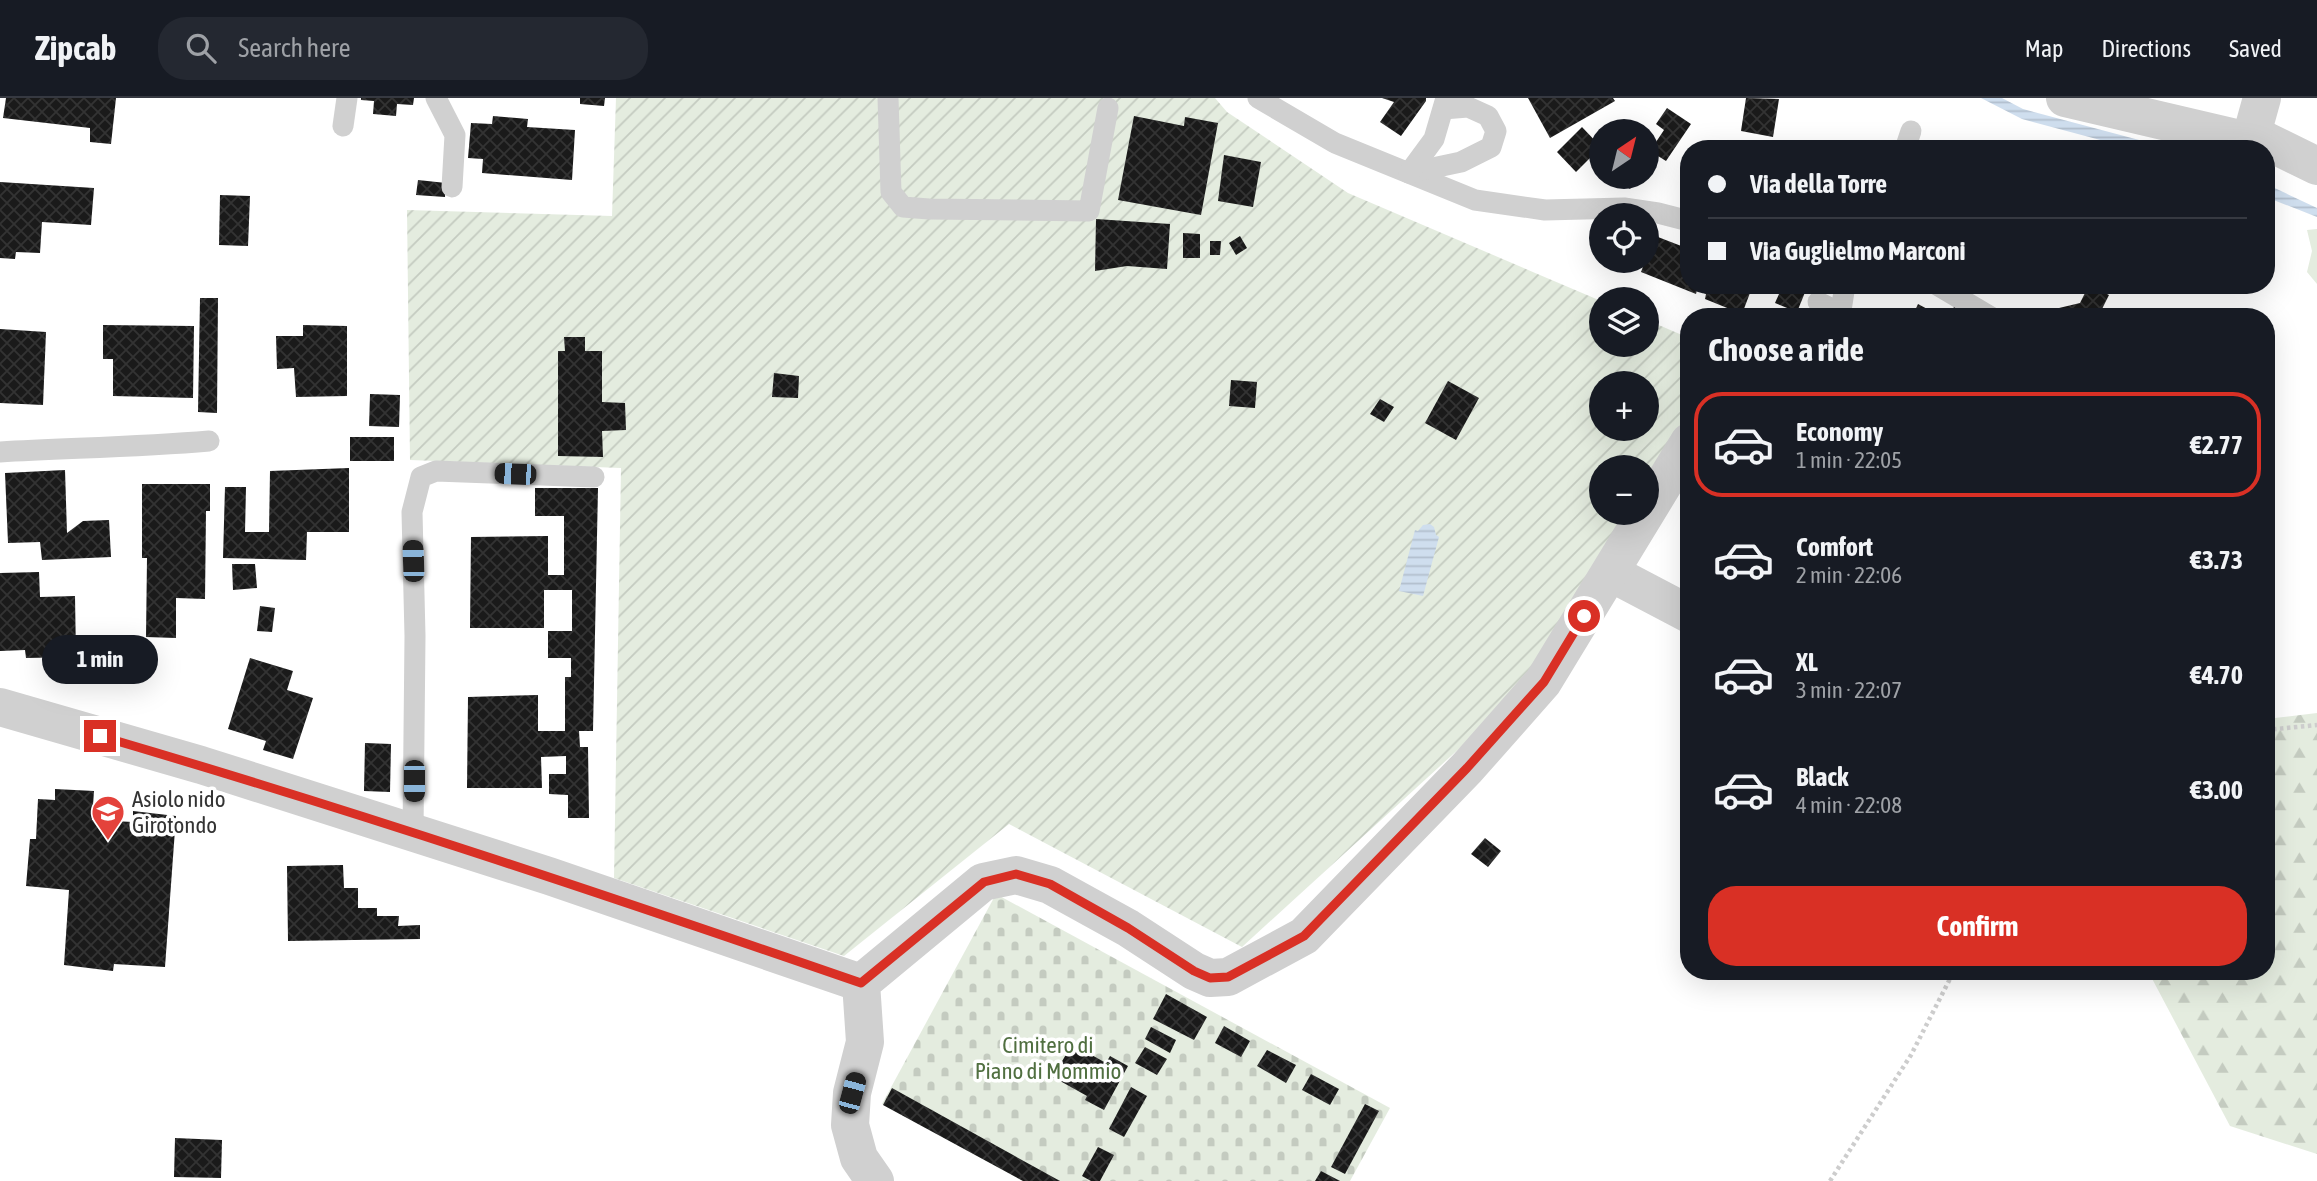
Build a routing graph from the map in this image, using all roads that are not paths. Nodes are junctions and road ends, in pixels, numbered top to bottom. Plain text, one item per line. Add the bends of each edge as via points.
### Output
1 (346, 98) edge
2 (436, 98) edge
3 (888, 98) edge
4 (1258, 98) edge
5 (2065, 98) edge
6 (2262, 98) edge
7 (1444, 103) edge
8 (1108, 108) dead end
9 (343, 126) dead end
10 (2252, 134) junction
11 (2264, 140) edge
12 (2275, 145) edge
13 (2317, 166) edge
14 (1409, 173) junction
15 (452, 187) dead end
16 (1680, 219) edge
17 (1952, 294) edge
18 (1818, 302) dead end
19 (1828, 308) edge
20 (1977, 308) edge
21 (209, 441) dead end
22 (0, 452) edge
23 (1680, 457) edge
24 (594, 477) dead end
25 (1611, 573) junction
26 (1680, 609) edge
27 (0, 707) edge
28 (413, 833) junction
29 (861, 983) junction
30 (874, 1181) edge

1 - 9 lane
2 - 15 lane via 456,135
3 - 8 lane via 891,192 903,207 929,209 1089,211
4 - 14 lane via 1335,143
5 - 10 street via 2240,139
6 - 10 street
7 - 14 lane via 1434,139
7 - 14 lane via 1488,116 1496,131 1491,148 1461,162
10 - 11 street
12 - 13 street
14 - 16 lane via 1475,200 1545,210 1624,208
17 - 20 lane
18 - 19 lane
21 - 22 lane
23 - 25 street
24 - 28 lane via 436,471 421,477 412,512
25 - 26 street
25 - 29 street via 1544,682 1467,768 1294,942 1228,977 1210,978 1050,884 1016,874 984,882
27 - 28 street
28 - 29 street
29 - 30 street via 865,1042 852,1093 850,1125 859,1158

